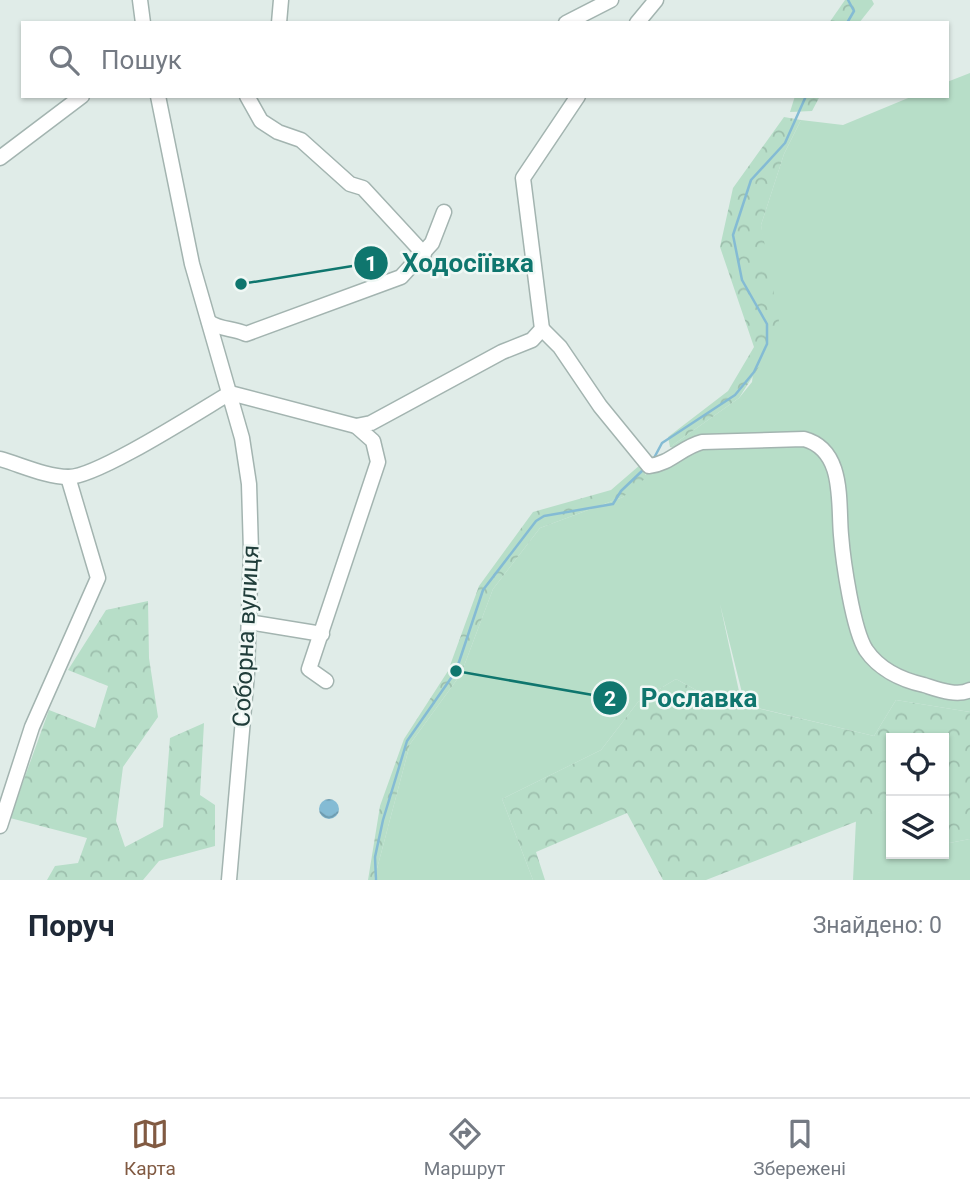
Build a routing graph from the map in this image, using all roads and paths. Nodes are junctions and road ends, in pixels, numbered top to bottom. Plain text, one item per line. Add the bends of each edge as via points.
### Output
1 (140, 0) edge
2 (281, 0) edge
3 (611, 0) edge
4 (656, 0) edge
5 (143, 21) edge
6 (279, 21) edge
7 (570, 21) edge
8 (639, 21) edge
9 (79, 98) edge
10 (158, 98) edge
11 (248, 98) edge
12 (577, 98) edge
13 (0, 158) edge
14 (444, 212) dead end
15 (424, 254) junction
16 (209, 322) junction
17 (542, 330) junction
18 (230, 393) junction
19 (356, 426) junction
20 (0, 459) edge
21 (68, 477) junction
22 (249, 622) junction
23 (321, 634) junction
24 (326, 681) dead end
25 (970, 690) edge
26 (0, 826) edge
27 (229, 880) edge

1 - 5 street
2 - 6 street
3 - 7 street
4 - 8 street
9 - 13 street
10 - 16 street, Соборна вулиця via 192,264
11 - 15 street via 261,121 301,140 350,184 363,188
12 - 17 street via 523,178
14 - 15 street
15 - 16 street via 401,277 246,334
16 - 18 street, Соборна вулиця
17 - 19 street via 532,340 371,423
17 - 25 street via 560,347 649,466 663,465 702,442 804,439 817,443 838,484 841,534 864,648 882,668 913,683 964,693
18 - 19 street
18 - 21 street via 111,462
18 - 22 street, Соборна вулиця via 249,484
19 - 23 street via 373,442 378,463
20 - 21 street
21 - 26 street via 98,578 32,727
22 - 23 street
22 - 27 street, Соборна вулиця
23 - 24 street via 309,669

